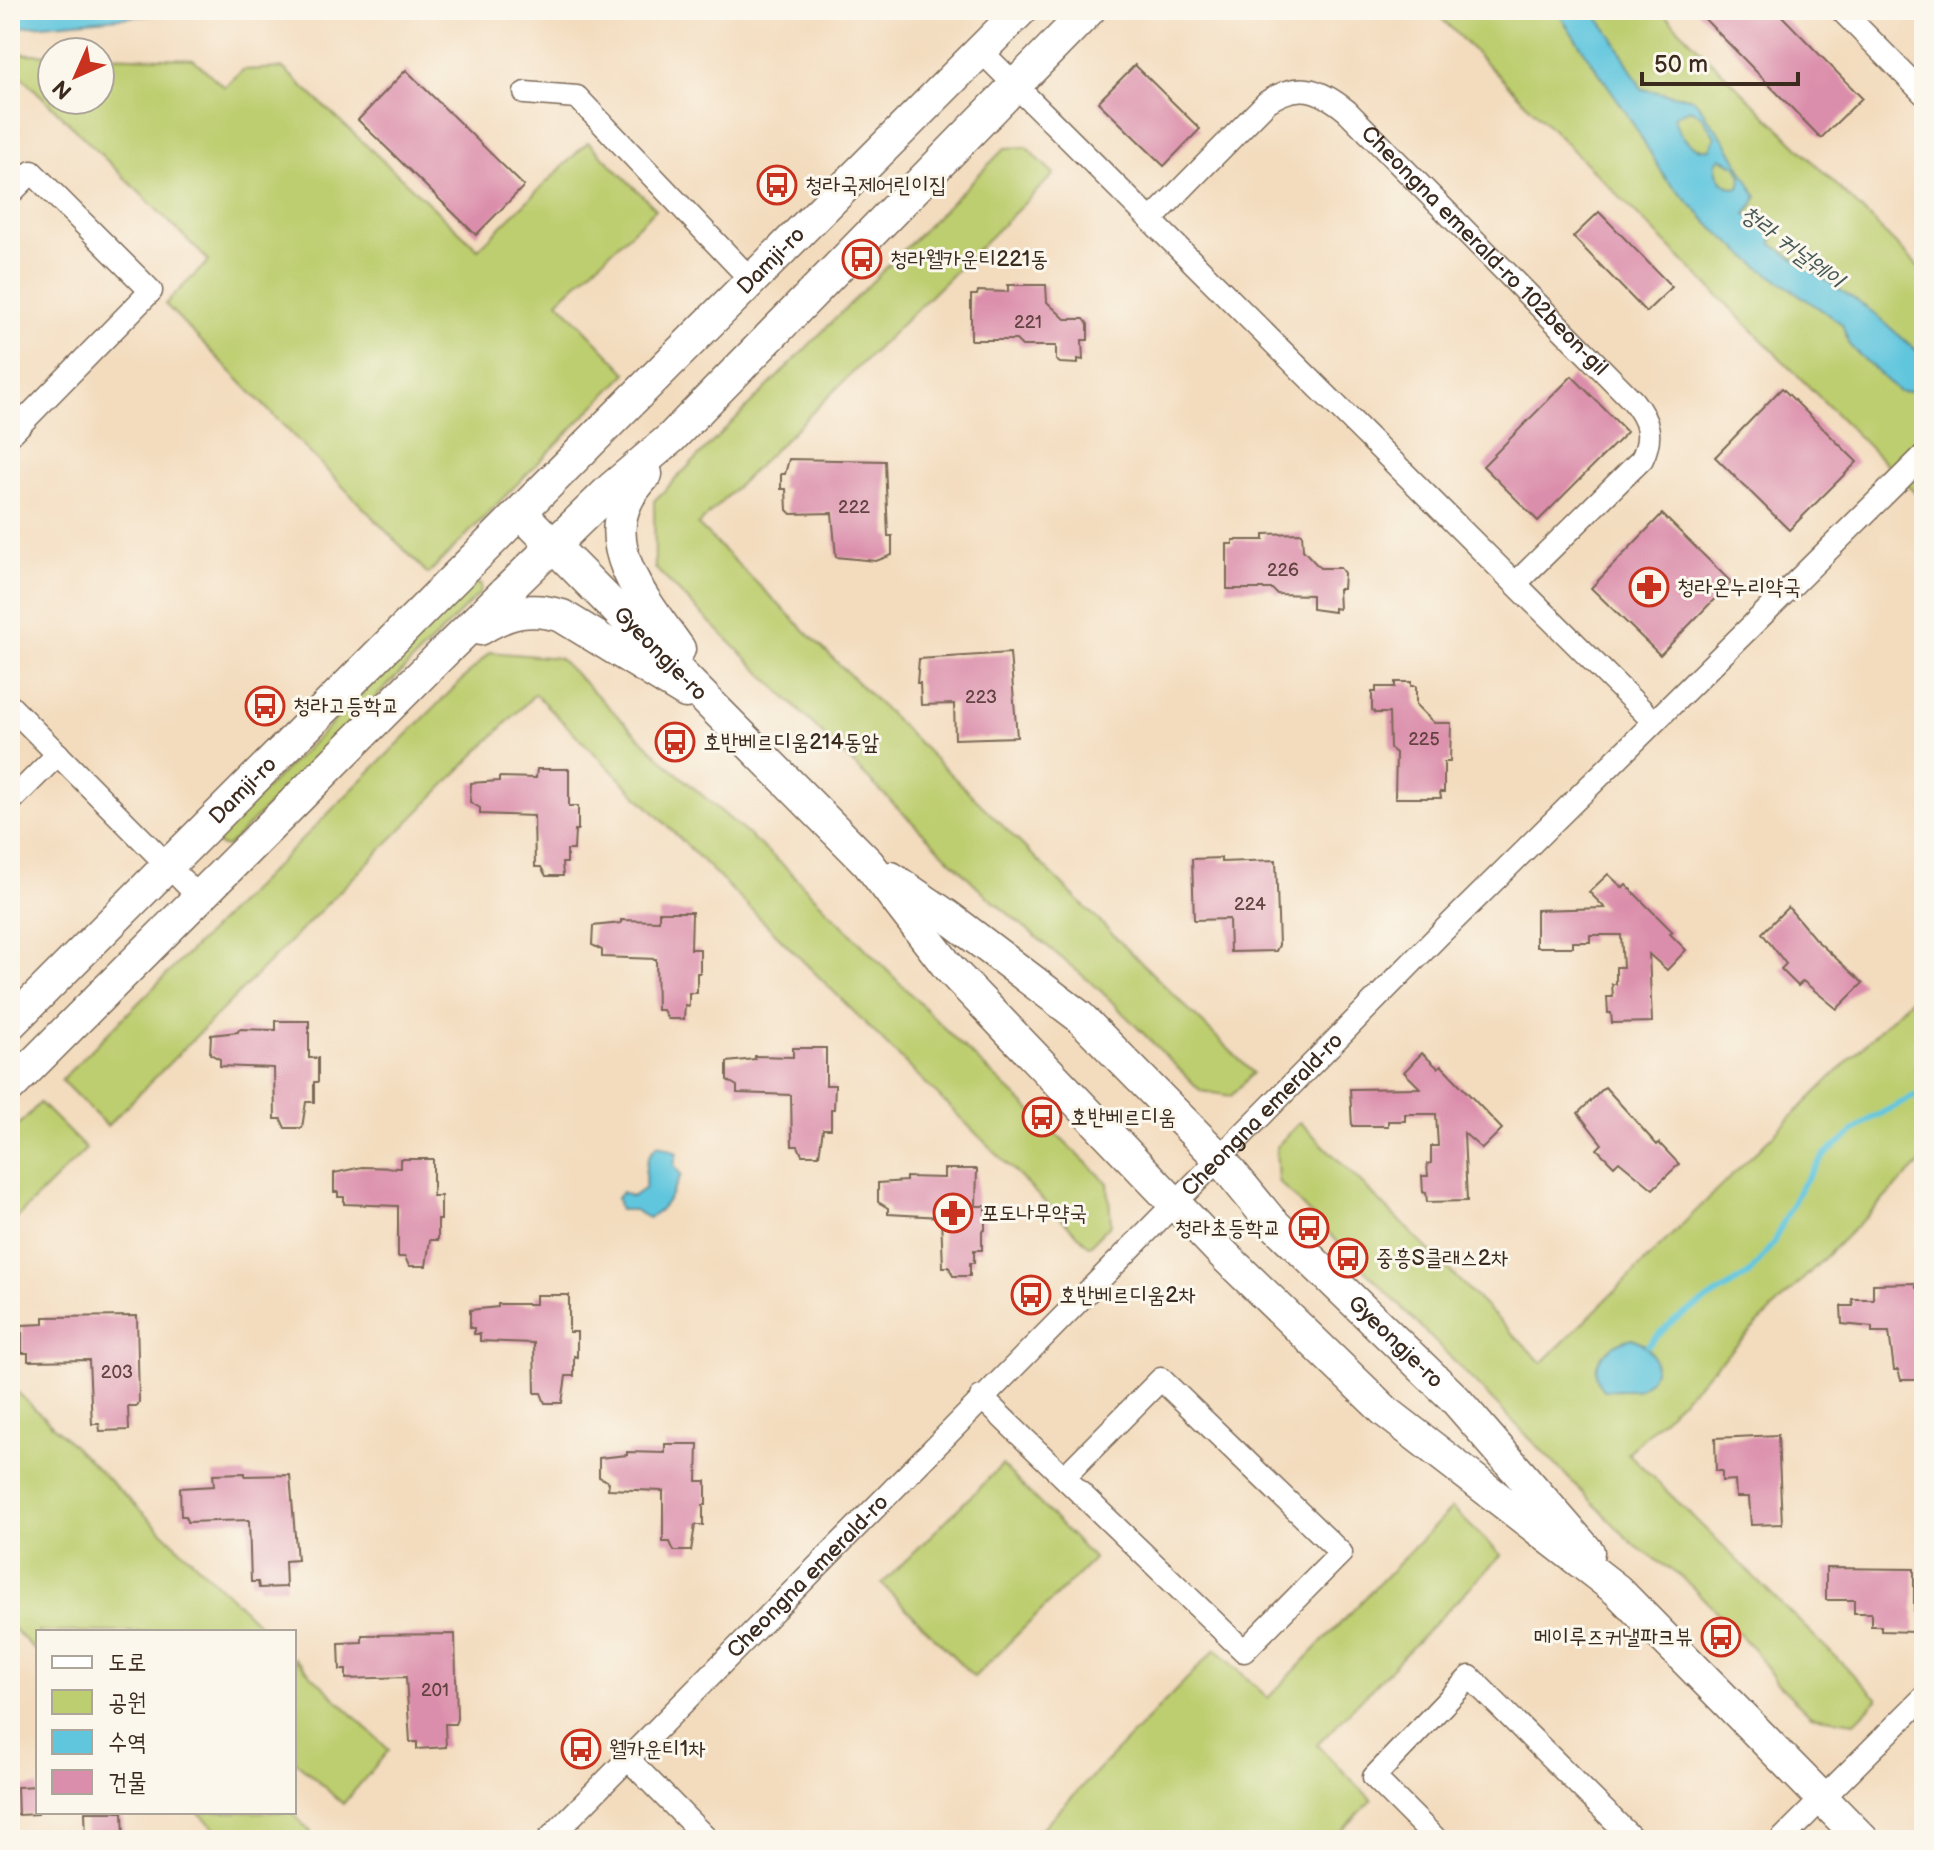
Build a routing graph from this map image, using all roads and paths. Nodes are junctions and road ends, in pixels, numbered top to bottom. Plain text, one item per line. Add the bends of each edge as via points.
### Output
1 (1021, 10) edge
2 (1089, 10) edge
3 (1841, 10) edge
4 (981, 51) junction
5 (1015, 84) junction
6 (525, 93) dead end
7 (1924, 94) edge
8 (10, 194) edge
9 (1151, 220) junction
10 (753, 282) junction
11 (10, 435) edge
12 (671, 438) junction
13 (1924, 455) edge
14 (521, 513) junction
15 (555, 546) junction
16 (1516, 583) junction
17 (443, 653) junction
18 (10, 706) edge
19 (724, 714) junction
20 (1653, 721) junction
21 (58, 754) junction
22 (10, 802) edge
23 (868, 863) junction
24 (169, 867) junction
25 (199, 897) junction
26 (10, 1024) edge
27 (10, 1087) edge
28 (1220, 1159) junction
29 (1176, 1203) junction
30 (981, 1397) junction
31 (1064, 1477) junction
32 (1617, 1590) junction
33 (1924, 1697) edge
34 (628, 1759) junction
35 (1822, 1798) junction
36 (701, 1838) edge
37 (548, 1840) edge
38 (1437, 1840) edge
39 (1634, 1840) edge
40 (1781, 1840) edge
41 (1863, 1840) edge

1 - 4 main road, Damji-ro
2 - 5 main road
3 - 7 street
4 - 5 street
4 - 10 main road, Damji-ro
5 - 9 street
5 - 12 main road
6 - 10 street via 577,97
8 - 11 street via 32,172 151,291
9 - 16 street
9 - 16 street, Cheongna emerald-ro 102beon-gil via 1280,93 1312,88 1347,111 1633,401 1649,426 1642,459
10 - 14 main road, Damji-ro
12 - 15 main road
12 - 19 main road via 627,499 622,554 654,613
13 - 20 street, Cheongna emerald-ro
14 - 15 main road, Gyeongje-ro
14 - 24 main road, Damji-ro
15 - 17 main road
15 - 19 main road, Gyeongje-ro
16 - 20 street
17 - 19 main road via 509,613 541,609 562,616
17 - 25 main road
18 - 21 street
19 - 23 main road, Gyeongje-ro
20 - 28 street, Cheongna emerald-ro
21 - 22 street
21 - 24 street
23 - 28 main road, Gyeongje-ro via 1080,1017
23 - 29 main road, Gyeongje-ro via 949,968
24 - 25 street
24 - 26 main road, Damji-ro
25 - 27 main road
28 - 29 street, Cheongna emerald-ro
28 - 32 main road, Gyeongje-ro via 1270,1220 1455,1399
29 - 30 street, Cheongna emerald-ro
29 - 32 main road, Gyeongje-ro via 1385,1411
30 - 31 street
30 - 34 street, Cheongna emerald-ro via 856,1531
31 - 31 street via 1244,1651 1341,1553 1161,1379
32 - 35 main road, Gyeongje-ro
33 - 35 street
34 - 36 street
34 - 37 street, Cheongna emerald-ro
35 - 40 street
35 - 41 main road, Gyeongje-ro
38 - 39 street via 1374,1777 1470,1677

